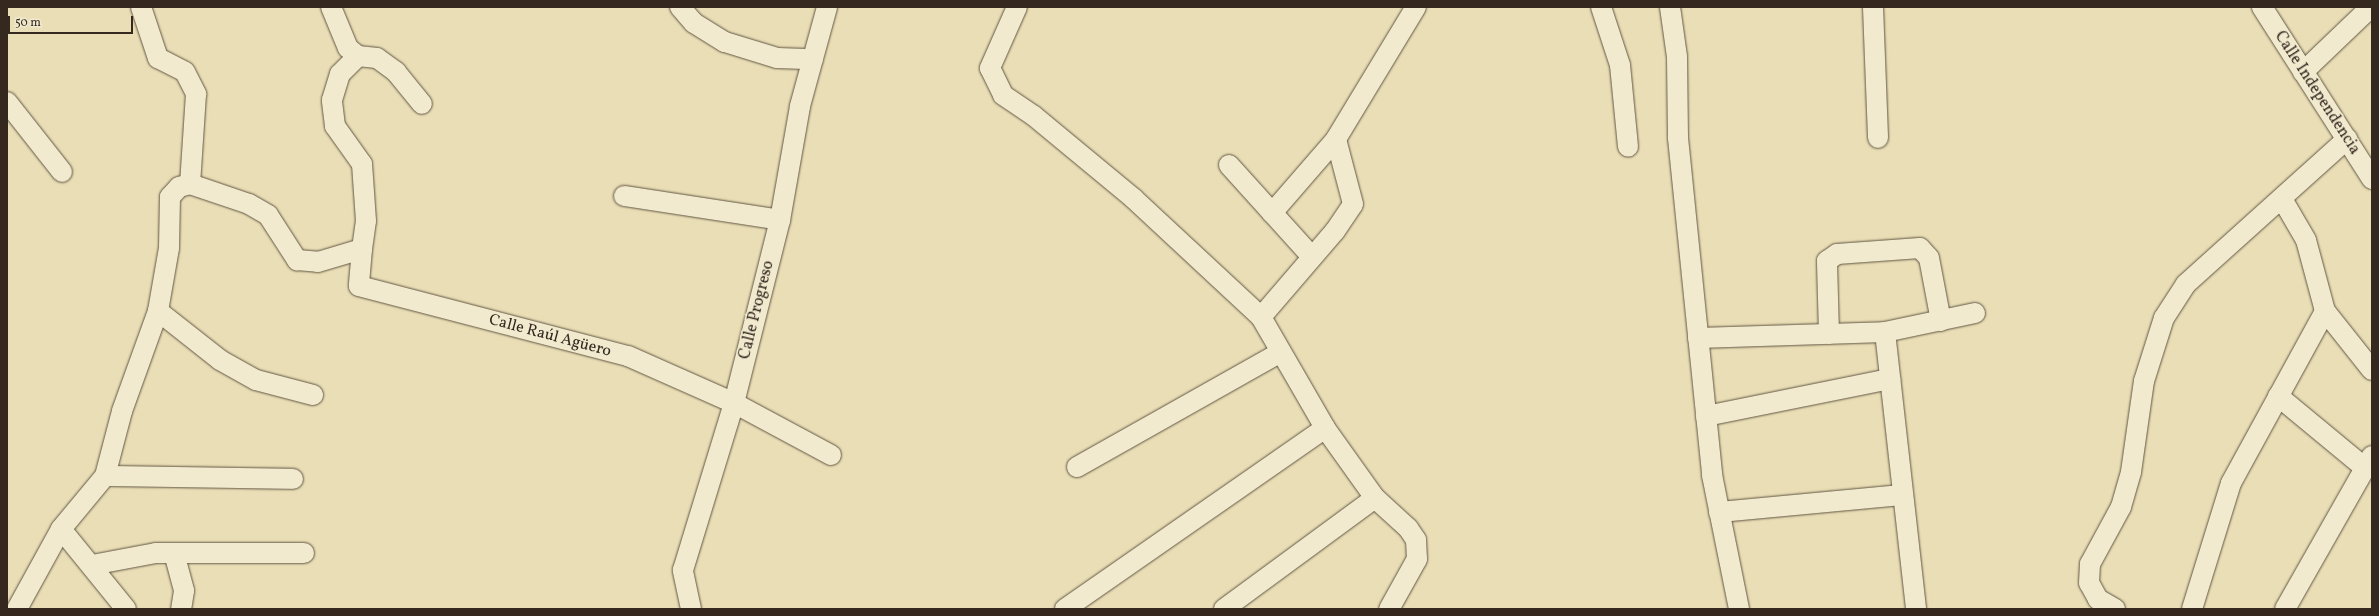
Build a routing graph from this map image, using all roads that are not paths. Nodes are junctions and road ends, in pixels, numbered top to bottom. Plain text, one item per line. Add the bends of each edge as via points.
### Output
1 (141, 7) edge
2 (331, 7) edge
3 (680, 7) edge
4 (827, 7) edge
5 (1016, 7) edge
6 (1416, 7) edge
7 (1601, 7) edge
8 (1670, 7) edge
9 (1873, 7) edge
10 (2262, 7) edge
11 (2371, 7) edge
12 (358, 56) junction
13 (813, 59) junction
14 (2303, 72) junction
15 (7, 102) edge
16 (422, 104) dead end
17 (1878, 138) dead end
18 (1336, 139) junction
19 (2346, 140) junction
20 (1628, 147) dead end
21 (1229, 164) dead end
22 (62, 172) dead end
23 (2372, 179) edge
24 (190, 184) junction
25 (624, 196) dead end
26 (2282, 199) junction
27 (1272, 213) junction
28 (780, 220) junction
29 (362, 249) junction
30 (1312, 257) junction
31 (158, 311) junction
32 (2325, 311) junction
33 (1975, 314) dead end
34 (1260, 317) junction
35 (1941, 321) junction
36 (1885, 332) junction
37 (1829, 334) junction
38 (1698, 338) junction
39 (1281, 352) junction
40 (2372, 370) edge
41 (1890, 379) junction
42 (313, 395) dead end
43 (2278, 396) junction
44 (734, 403) junction
45 (1706, 416) junction
46 (1325, 428) junction
47 (831, 454) dead end
48 (2368, 462) edge
49 (1077, 467) dead end
50 (105, 476) junction
51 (293, 479) dead end
52 (1902, 495) junction
53 (1374, 498) junction
54 (1719, 512) junction
55 (61, 529) junction
56 (174, 553) junction
57 (304, 553) dead end
58 (92, 565) junction
59 (21, 607) edge
60 (126, 609) edge
61 (180, 609) edge
62 (691, 609) edge
63 (1065, 609) edge
64 (1224, 609) edge
65 (1389, 609) edge
66 (1739, 609) edge
67 (1916, 609) edge
68 (2115, 609) edge
69 (2192, 609) edge
70 (2285, 609) edge

1 - 24 street via 158,58 185,72 196,94
2 - 12 street via 348,48
3 - 13 street via 694,23 725,42 777,58
4 - 13 street, Calle Progreso
5 - 34 street via 990,68 1003,95 1034,116 1133,198
6 - 18 street
7 - 20 street via 1620,64
8 - 38 street via 1677,57 1678,138
9 - 17 street
10 - 14 street, Calle Independencia
11 - 14 street
12 - 16 street via 377,58 396,72
12 - 29 street via 340,74 332,100 335,126 362,164 366,221
13 - 28 street, Calle Progreso via 800,106
14 - 19 street, Calle Independencia
15 - 22 street
18 - 27 street
18 - 30 street via 1353,204
19 - 23 street, Calle Independencia
19 - 26 street
21 - 27 street
24 - 29 street via 249,204 268,215 297,260 318,262
24 - 31 street via 179,187 170,197 169,248
25 - 28 street
26 - 32 street via 2306,240
26 - 68 street via 2186,284 2164,318 2144,381 2131,472 2121,508 2090,564 2089,583 2098,599
27 - 30 street
28 - 44 street, Calle Progreso
29 - 44 street, Calle Raúl Agüero via 359,286 628,356
30 - 34 street
31 - 42 street via 220,360 256,380
31 - 50 street via 122,412
32 - 40 street
32 - 43 street
33 - 35 street
34 - 39 street
35 - 36 street
35 - 37 street via 1929,258 1920,248 1837,254 1827,261
36 - 37 street
36 - 41 street
37 - 38 street
38 - 45 street
39 - 46 street
39 - 49 street
41 - 45 street
41 - 52 street
43 - 48 street
43 - 69 street via 2231,483
44 - 47 street, Calle Raúl Agüero
44 - 62 street, Calle Progreso via 683,570
45 - 54 street
46 - 53 street
46 - 63 street
48 - 70 street
50 - 51 street
50 - 55 street
52 - 54 street
52 - 67 street
53 - 64 street
53 - 65 street via 1408,528 1416,540 1417,559
54 - 66 street
55 - 58 street
55 - 59 street
56 - 57 street
56 - 58 street via 156,553
56 - 61 street via 184,591
58 - 60 street

